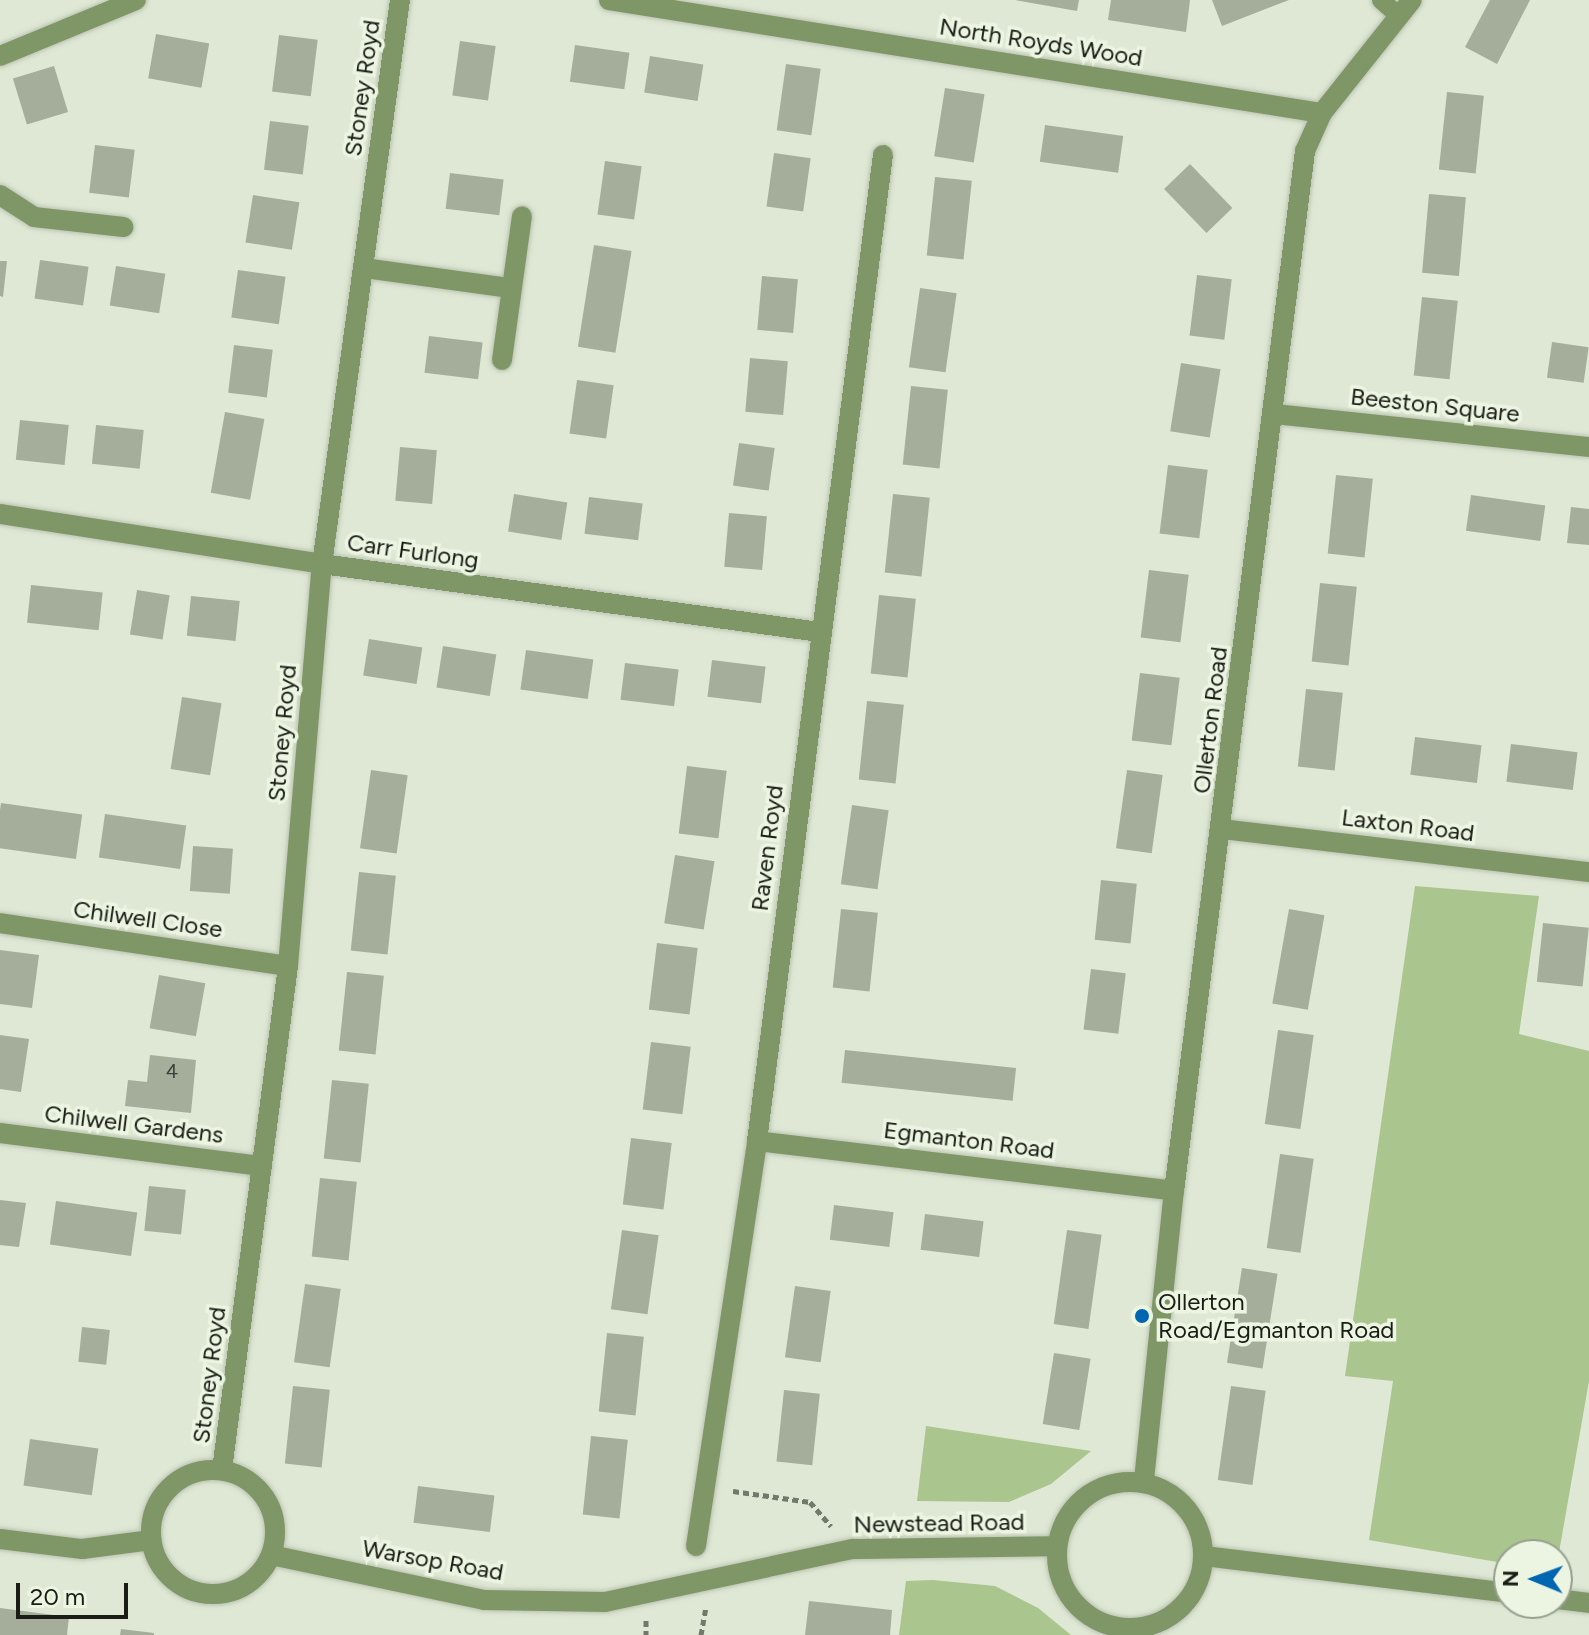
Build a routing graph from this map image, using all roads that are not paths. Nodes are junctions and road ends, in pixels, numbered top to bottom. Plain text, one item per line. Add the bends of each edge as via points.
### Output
1 (136, 0) edge
2 (400, 0) edge
3 (609, 0) edge
4 (1381, 0) edge
5 (1405, 8) edge
6 (0, 56) edge
7 (1322, 113) junction
8 (883, 155) dead end
9 (0, 195) edge
10 (522, 216) dead end
11 (123, 227) dead end
12 (364, 268) junction
13 (510, 288) junction
14 (502, 360) dead end
15 (1275, 414) junction
16 (1589, 447) edge
17 (0, 514) edge
18 (322, 564) junction
19 (820, 632) junction
20 (1222, 829) junction
21 (1589, 872) edge
22 (0, 923) edge
23 (288, 966) junction
24 (0, 1133) edge
25 (757, 1141) junction
26 (262, 1166) junction
27 (1174, 1191) junction
28 (222, 1470) junction
29 (1144, 1480) junction
30 (0, 1539) edge
31 (151, 1540) junction
32 (696, 1546) dead end
33 (1057, 1546) junction
34 (271, 1555) junction
35 (1204, 1556) junction
36 (683, 1589) joint
37 (1493, 1591) edge
38 (1124, 1632) edge

1 - 6 street
2 - 12 street, Stoney Royd
3 - 7 street, North Royds Wood
4 - 5 lane
5 - 7 street, Ollerton Road
7 - 15 street, Ollerton Road via 1305,151
8 - 19 street, Raven Royd
9 - 11 street via 34,217
10 - 13 street
12 - 13 street
12 - 18 street, Stoney Royd
13 - 14 street
15 - 16 street, Beeston Square
15 - 20 street, Ollerton Road
17 - 18 street, Carr Furlong
18 - 19 street, Carr Furlong
18 - 23 street, Stoney Royd
19 - 25 street, Raven Royd
20 - 21 street, Laxton Road
20 - 27 street, Ollerton Road
22 - 23 street, Chilwell Close
23 - 26 street, Stoney Royd
24 - 26 street, Chilwell Gardens
25 - 27 street, Egmanton Road
25 - 32 street, Raven Royd
26 - 28 street, Stoney Royd
27 - 29 street, Ollerton Road
28 - 31 street via 201,1471 175,1482 152,1518
28 - 34 street via 243,1477 266,1500 274,1520
29 - 33 street via 1099,1488 1078,1502 1063,1523
29 - 35 street via 1190,1511
30 - 31 street via 82,1549
31 - 34 street via 165,1573 202,1594 242,1588
33 - 36 street, Newstead Road via 853,1549
33 - 38 street via 1058,1572 1068,1596 1099,1623
34 - 36 street, Warsop Road via 484,1600 605,1602
35 - 37 street
35 - 38 street via 1188,1601 1169,1618

